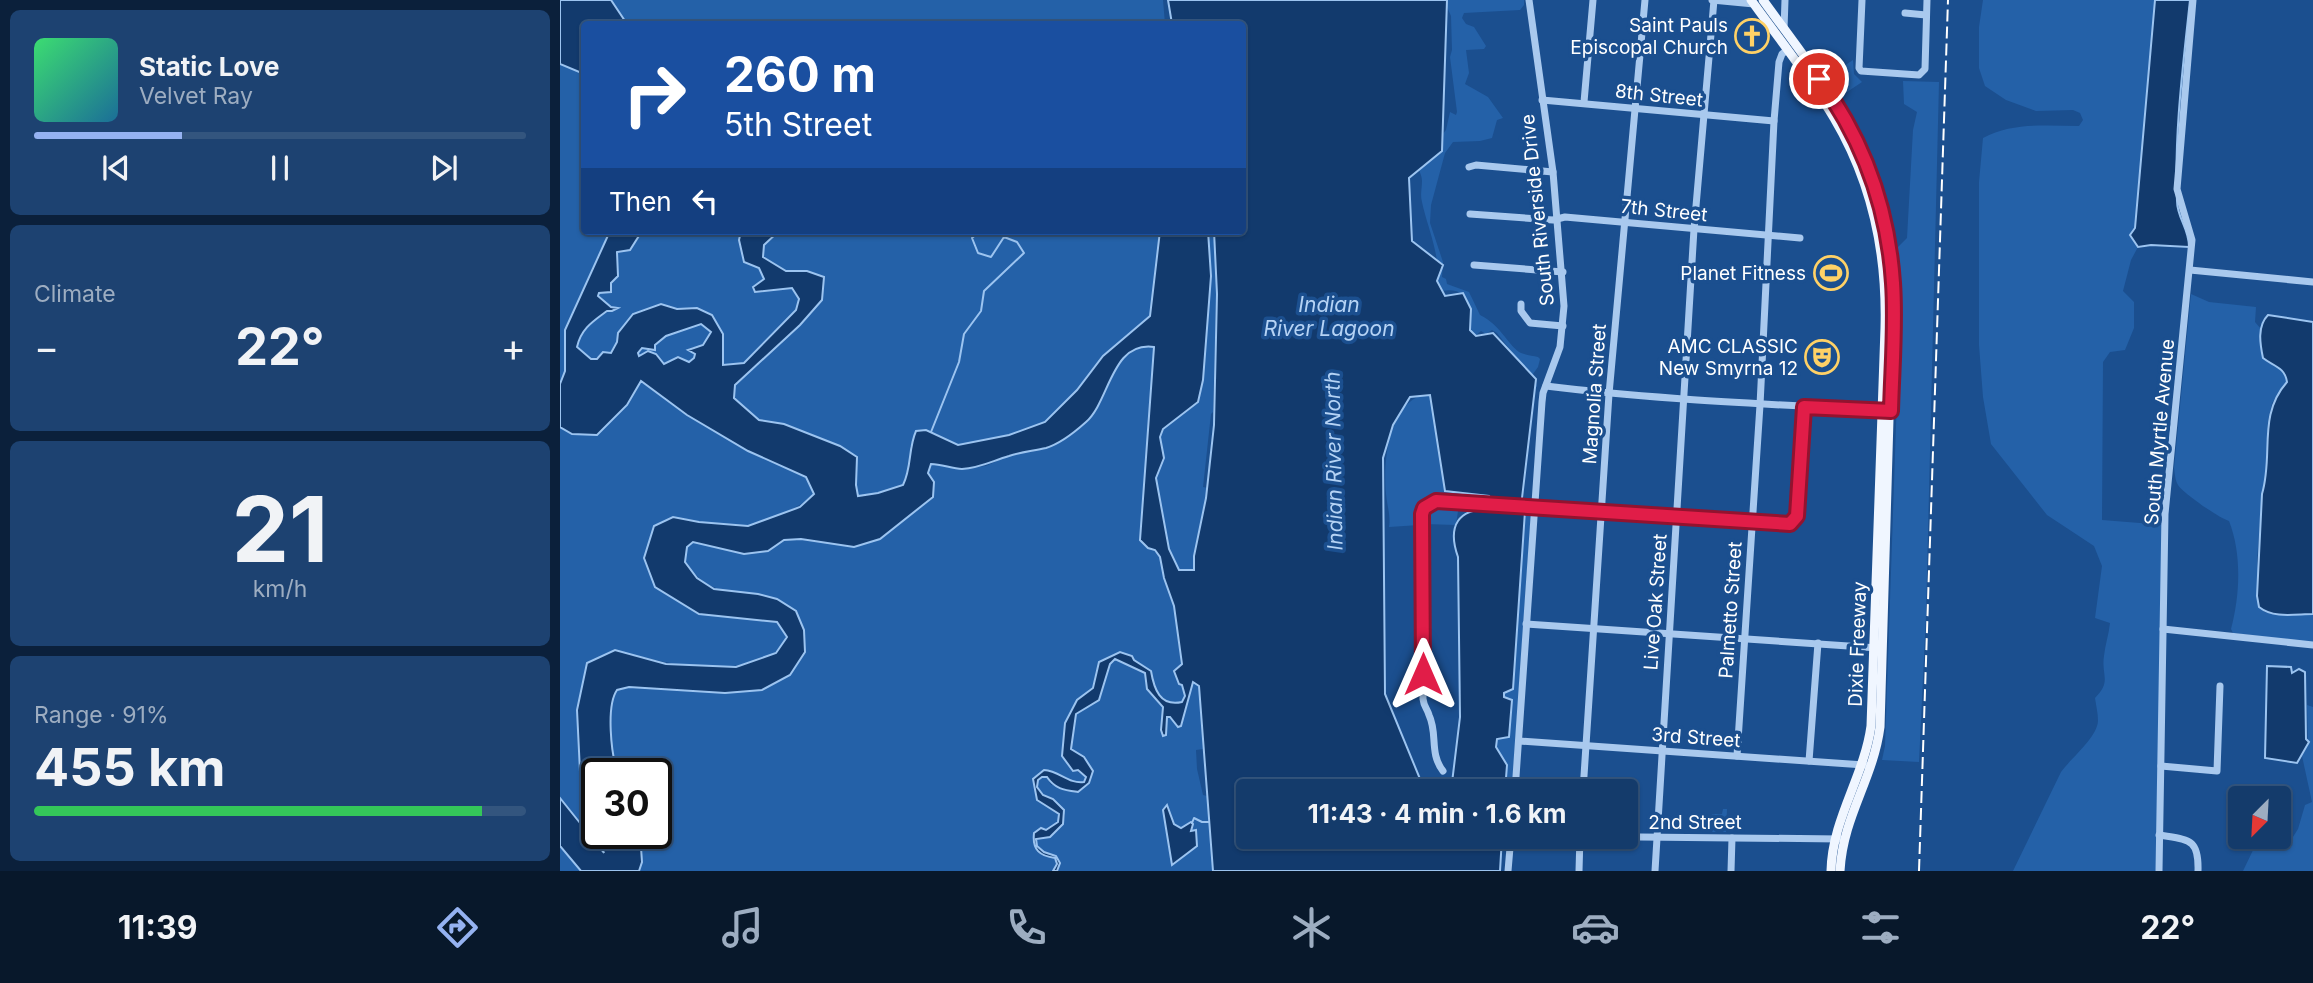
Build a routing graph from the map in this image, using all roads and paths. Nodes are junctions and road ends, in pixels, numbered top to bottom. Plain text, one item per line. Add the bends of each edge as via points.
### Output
1 (1529, 0) edge
2 (1593, 0) edge
3 (1645, 0) edge
4 (1713, 0) edge
5 (1862, 0) edge
6 (1927, 0) edge
7 (2193, 0) edge
8 (1758, 2) edge
9 (1785, 3) edge
10 (1905, 13) dead end
11 (1926, 15) junction
12 (1781, 33) junction
13 (1791, 46) junction
14 (1542, 100) junction
15 (1584, 102) junction
16 (1634, 107) junction
17 (1703, 116) junction
18 (1774, 121) junction
19 (1846, 130) junction
20 (1469, 167) dead end
21 (1553, 172) junction
22 (1470, 214) dead end
23 (1558, 218) junction
24 (1624, 222) junction
25 (1694, 229) junction
26 (1768, 236) junction
27 (1800, 238) dead end
28 (1474, 265) dead end
29 (2190, 270) junction
30 (1563, 272) junction
31 (2313, 282) edge
32 (1521, 304) dead end
33 (1563, 326) junction
34 (1546, 386) junction
35 (1609, 394) junction
36 (1685, 399) junction
37 (1760, 405) junction
38 (1804, 407) junction
39 (1886, 411) junction
40 (1534, 506) junction
41 (1602, 511) junction
42 (1676, 516) junction
43 (1752, 521) junction
44 (1526, 624) junction
45 (1594, 629) junction
46 (2163, 629) junction
47 (1669, 633) junction
48 (1744, 638) junction
49 (1818, 643) junction
50 (2313, 645) edge
51 (1878, 648) junction
52 (2220, 686) dead end
53 (1519, 741) junction
54 (1586, 746) junction
55 (1661, 751) junction
56 (1737, 756) junction
57 (1809, 761) junction
58 (1867, 766) junction
59 (2161, 766) junction
60 (1443, 771) dead end
61 (1516, 779) edge
62 (1584, 779) edge
63 (2160, 835) junction
64 (1638, 838) edge
65 (1657, 838) junction
66 (1732, 838) junction
67 (1839, 839) junction
68 (1510, 849) edge
69 (1580, 849) edge
70 (1508, 871) edge
71 (1579, 871) edge
72 (1655, 871) edge
73 (1731, 871) edge
74 (1831, 871) edge
75 (1840, 871) edge
76 (2160, 871) edge
77 (2197, 871) edge

1 - 14 street, South Riverside Drive
2 - 15 street
3 - 16 street, Magnolia Street
4 - 8 street
4 - 17 street, Live Oak Street
5 - 11 street via 1859,68 1865,73 1924,72
6 - 11 street
7 - 29 street, South Myrtle Avenue via 2177,189 2191,233
8 - 9 street
8 - 12 main road
9 - 12 street
10 - 11 street
12 - 13 main road
13 - 18 street, Palmetto Street via 1779,62
13 - 19 main road
13 - 19 main road via 1805,59
14 - 15 street, 8th Street
14 - 21 street, South Riverside Drive
15 - 16 street, 8th Street
16 - 17 street, 8th Street
16 - 24 street, Magnolia Street
17 - 18 street, 8th Street
17 - 25 street, Live Oak Street
18 - 26 street, Palmetto Street
19 - 39 main road, Dixie Freeway via 1860,158 1885,246 1889,328
20 - 21 street
21 - 23 street, South Riverside Drive
22 - 23 street, 7th Street
23 - 24 street, 7th Street
23 - 30 street, South Riverside Drive
24 - 25 street, 7th Street
24 - 35 street, Magnolia Street
25 - 26 street, 7th Street
25 - 36 street, Live Oak Street
26 - 27 street, 7th Street
26 - 37 street, Palmetto Street
28 - 30 street
29 - 31 street
29 - 46 street, South Myrtle Avenue via 2165,514
30 - 33 street, South Riverside Drive
32 - 33 street via 1530,323
33 - 34 street, South Riverside Drive
34 - 35 street
34 - 40 street, South Riverside Drive
35 - 36 street
35 - 41 street, Magnolia Street
36 - 37 street
36 - 42 street, Live Oak Street
37 - 38 street
37 - 43 street, Palmetto Street
38 - 39 street
38 - 43 street via 1797,516 1790,524
39 - 51 main road, Dixie Freeway
40 - 41 street
40 - 44 street, South Riverside Drive
40 - 60 street via 1430,503 1422,514 1423,699 1436,762
41 - 42 street
41 - 45 street, Magnolia Street
42 - 43 street
42 - 47 street, Live Oak Street
43 - 48 street, Palmetto Street
44 - 45 street
44 - 53 street, South Riverside Drive
45 - 47 street
45 - 54 street, Magnolia Street
46 - 50 street
46 - 59 street, South Myrtle Avenue
47 - 48 street
47 - 55 street, Live Oak Street
48 - 49 street
48 - 56 street, Palmetto Street
49 - 51 street
49 - 57 street
51 - 58 main road, Dixie Freeway via 1880,727
52 - 59 street via 2217,771
53 - 54 street, 3rd Street
53 - 61 street, South Riverside Drive
54 - 55 street, 3rd Street
54 - 62 street, Magnolia Street
55 - 56 street, 3rd Street
55 - 65 street, Live Oak Street
56 - 57 street, 3rd Street
57 - 58 street, 3rd Street
58 - 67 main road, Dixie Freeway
59 - 63 street, South Myrtle Avenue
63 - 76 street, South Myrtle Avenue
63 - 77 street via 2192,843 2197,848
64 - 65 street, 2nd Street
65 - 66 street, 2nd Street
65 - 72 street, Live Oak Street
66 - 67 street, 2nd Street
66 - 73 street
67 - 74 main road, Dixie Freeway
67 - 75 main road, Dixie Freeway
68 - 70 street
69 - 71 street

